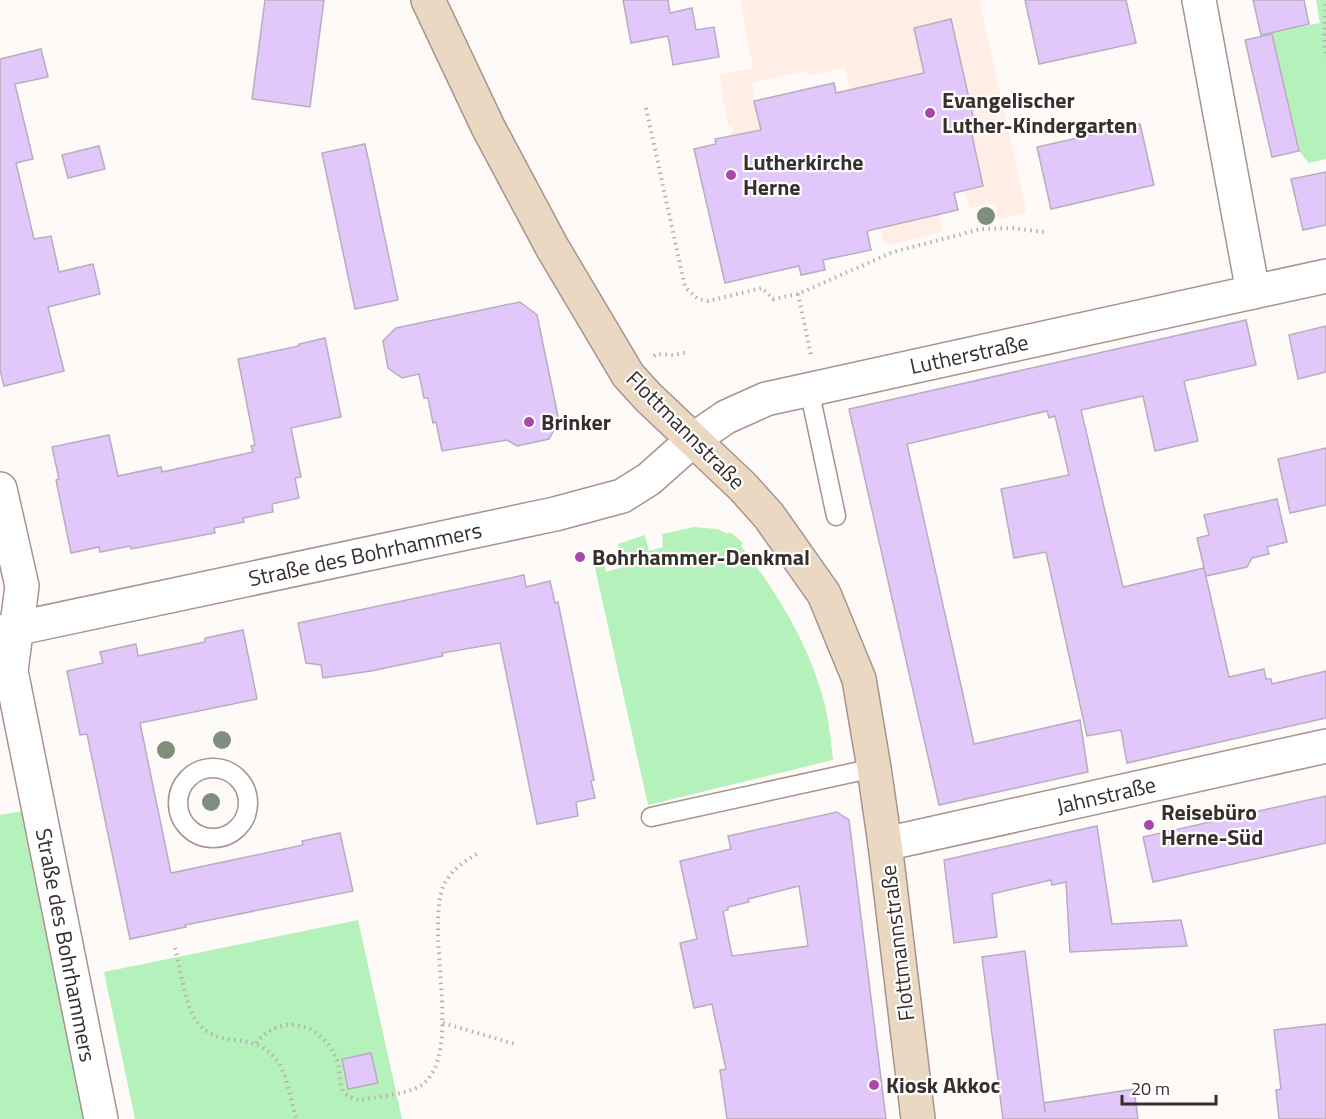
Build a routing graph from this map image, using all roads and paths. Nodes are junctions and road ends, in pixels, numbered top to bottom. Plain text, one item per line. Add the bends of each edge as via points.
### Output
1 (428, 0) edge
2 (1199, 0) edge
3 (1326, 4) edge
4 (1326, 58) edge
5 (646, 108) dead end
6 (1044, 232) dead end
7 (1326, 276) edge
8 (1253, 292) junction
9 (798, 294) junction
10 (688, 352) dead end
11 (651, 358) dead end
12 (811, 375) junction
13 (694, 439) junction
14 (0, 489) edge
15 (836, 516) dead end
16 (8, 631) edge
17 (1326, 746) edge
18 (874, 768) junction
19 (651, 817) dead end
20 (885, 844) junction
21 (479, 854) dead end
22 (175, 948) dead end
23 (443, 1023) junction
24 (256, 1043) junction
25 (515, 1044) dead end
26 (101, 1119) edge
27 (296, 1119) edge
28 (918, 1119) edge

1 - 13 street, Flottmannstraße via 552,247 628,375
2 - 8 street
3 - 4 path
5 - 9 path via 685,287 698,299 708,301 762,288 773,299
6 - 9 path via 981,229 892,252
7 - 8 street, Lutherstraße
8 - 12 street, Lutherstraße
9 - 12 path
10 - 11 path
12 - 13 street, Lutherstraße via 726,417
12 - 15 lane
13 - 16 street, Straße des Bohrhammers via 649,479 622,496 555,514
13 - 18 street, Flottmannstraße via 769,516 824,594 859,679
14 - 16 street via 22,586
16 - 26 street, Straße des Bohrhammers via 11,671
17 - 20 street, Jahnstraße
18 - 19 lane
18 - 20 street, Flottmannstraße
20 - 28 street, Flottmannstraße
21 - 23 path via 462,864 442,888 438,922
22 - 24 path via 196,1020 219,1038
23 - 24 path via 437,1062 421,1085 359,1100 343,1090 333,1053 309,1029 277,1026
23 - 25 path
24 - 27 path via 268,1050 283,1071

